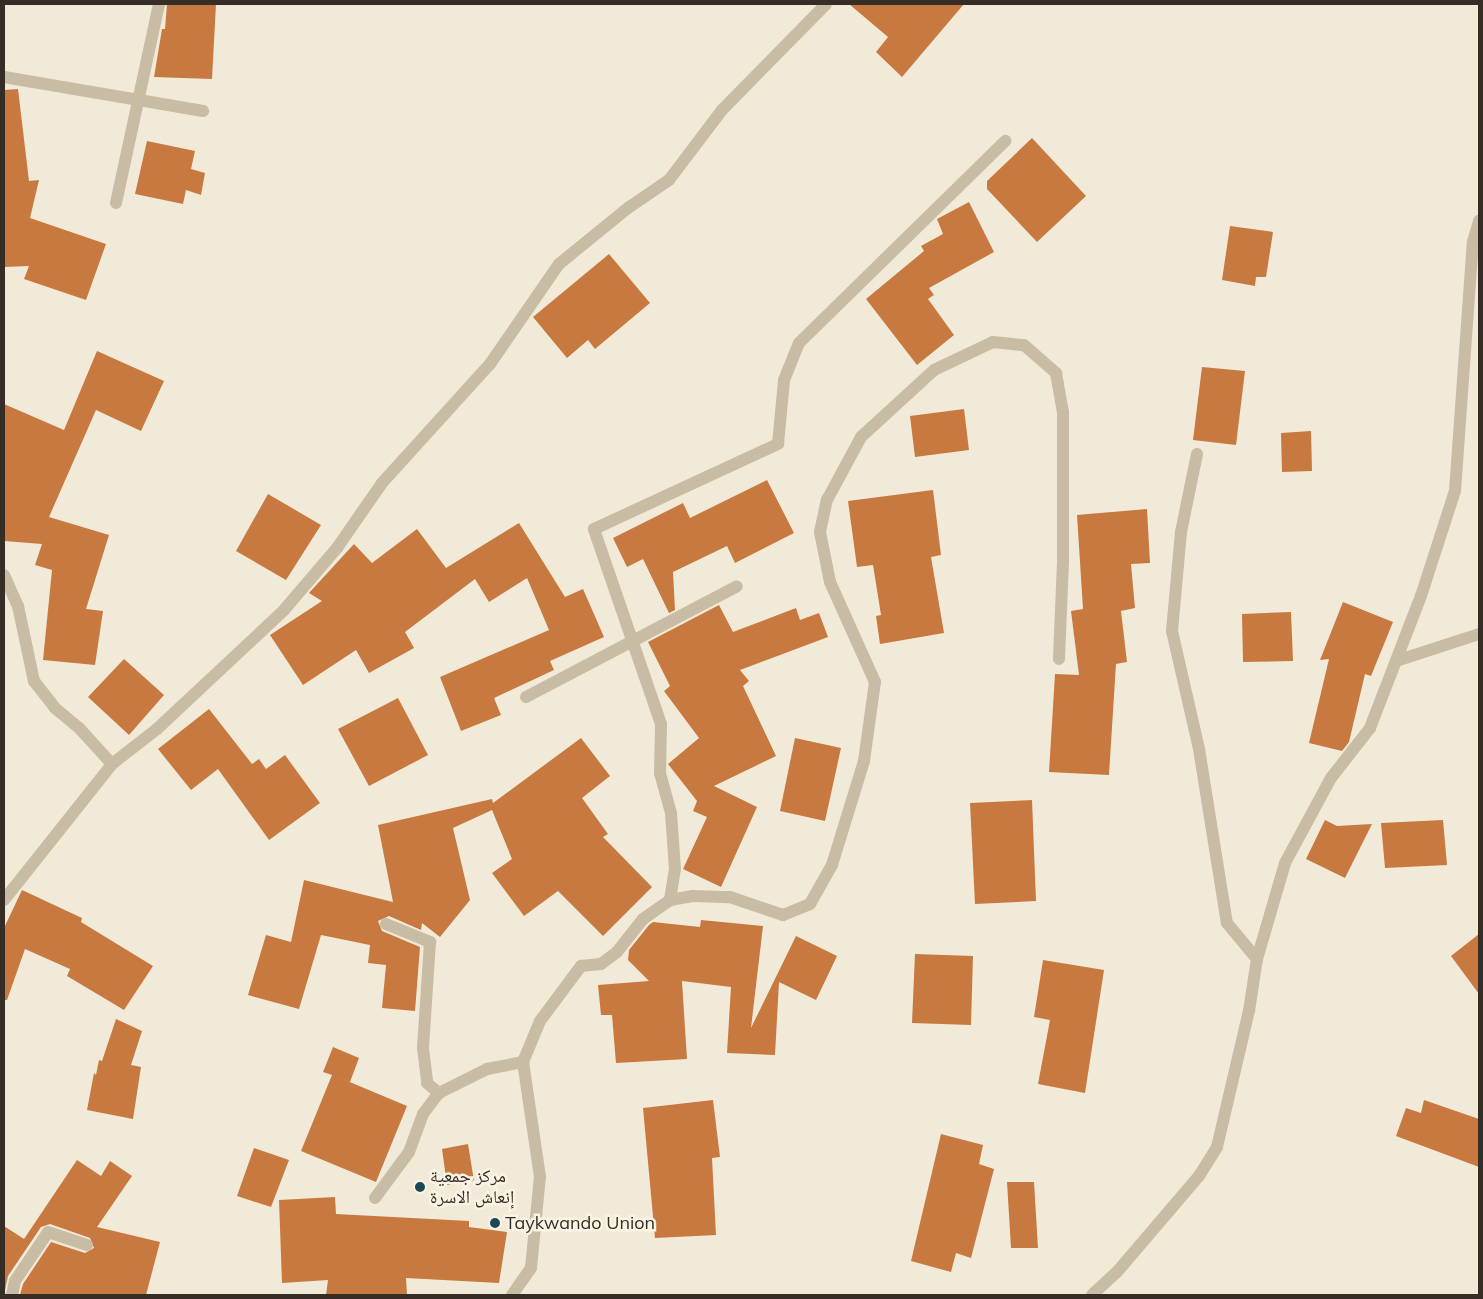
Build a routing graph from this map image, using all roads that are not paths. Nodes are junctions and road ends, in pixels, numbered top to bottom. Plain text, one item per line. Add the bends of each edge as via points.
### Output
1 (159, 4) edge
2 (826, 4) edge
3 (4, 77) edge
4 (137, 98) junction
5 (203, 111) dead end
6 (1005, 141) dead end
7 (116, 203) dead end
8 (1479, 221) edge
9 (1197, 454) dead end
10 (4, 575) edge
11 (737, 586) dead end
12 (1479, 634) edge
13 (631, 640) junction
14 (1059, 659) dead end
15 (1396, 660) junction
16 (526, 697) dead end
17 (112, 764) junction
18 (4, 900) edge
19 (670, 900) junction
20 (386, 924) dead end
21 (1256, 959) junction
22 (523, 1062) junction
23 (439, 1093) junction
24 (375, 1198) dead end
25 (86, 1245) dead end
26 (12, 1295) edge
27 (512, 1295) edge
28 (1092, 1295) edge

1 - 4 street
2 - 17 street via 722,110 669,180 628,208 560,264 490,364 382,483 337,548 284,610 156,729
3 - 4 street
4 - 5 street
4 - 7 street
6 - 13 street via 798,343 784,380 778,444 594,529
8 - 15 street via 1473,242 1456,491
9 - 21 street via 1181,532 1172,630 1199,750 1227,923
10 - 17 street via 18,606 34,680 56,708
11 - 13 street
12 - 15 street
13 - 16 street
13 - 19 street via 661,724 660,773 671,813 675,868
14 - 19 street via 1063,412 1056,373 1024,345 993,342 934,370 861,437 827,500 820,532 830,582 875,682 864,761 832,865 810,904 783,915 730,897 693,896
15 - 21 street via 1370,728 1331,778 1285,863
17 - 18 street
19 - 22 street via 643,919 617,952 601,964 581,966 540,1021
20 - 23 street via 430,942 422,1048 427,1083
21 - 28 street via 1249,1011 1217,1147 1199,1176 1117,1272
22 - 23 street via 487,1070
22 - 27 street via 540,1177 531,1268
23 - 24 street via 423,1114 409,1152
25 - 26 street via 48,1232 15,1281

